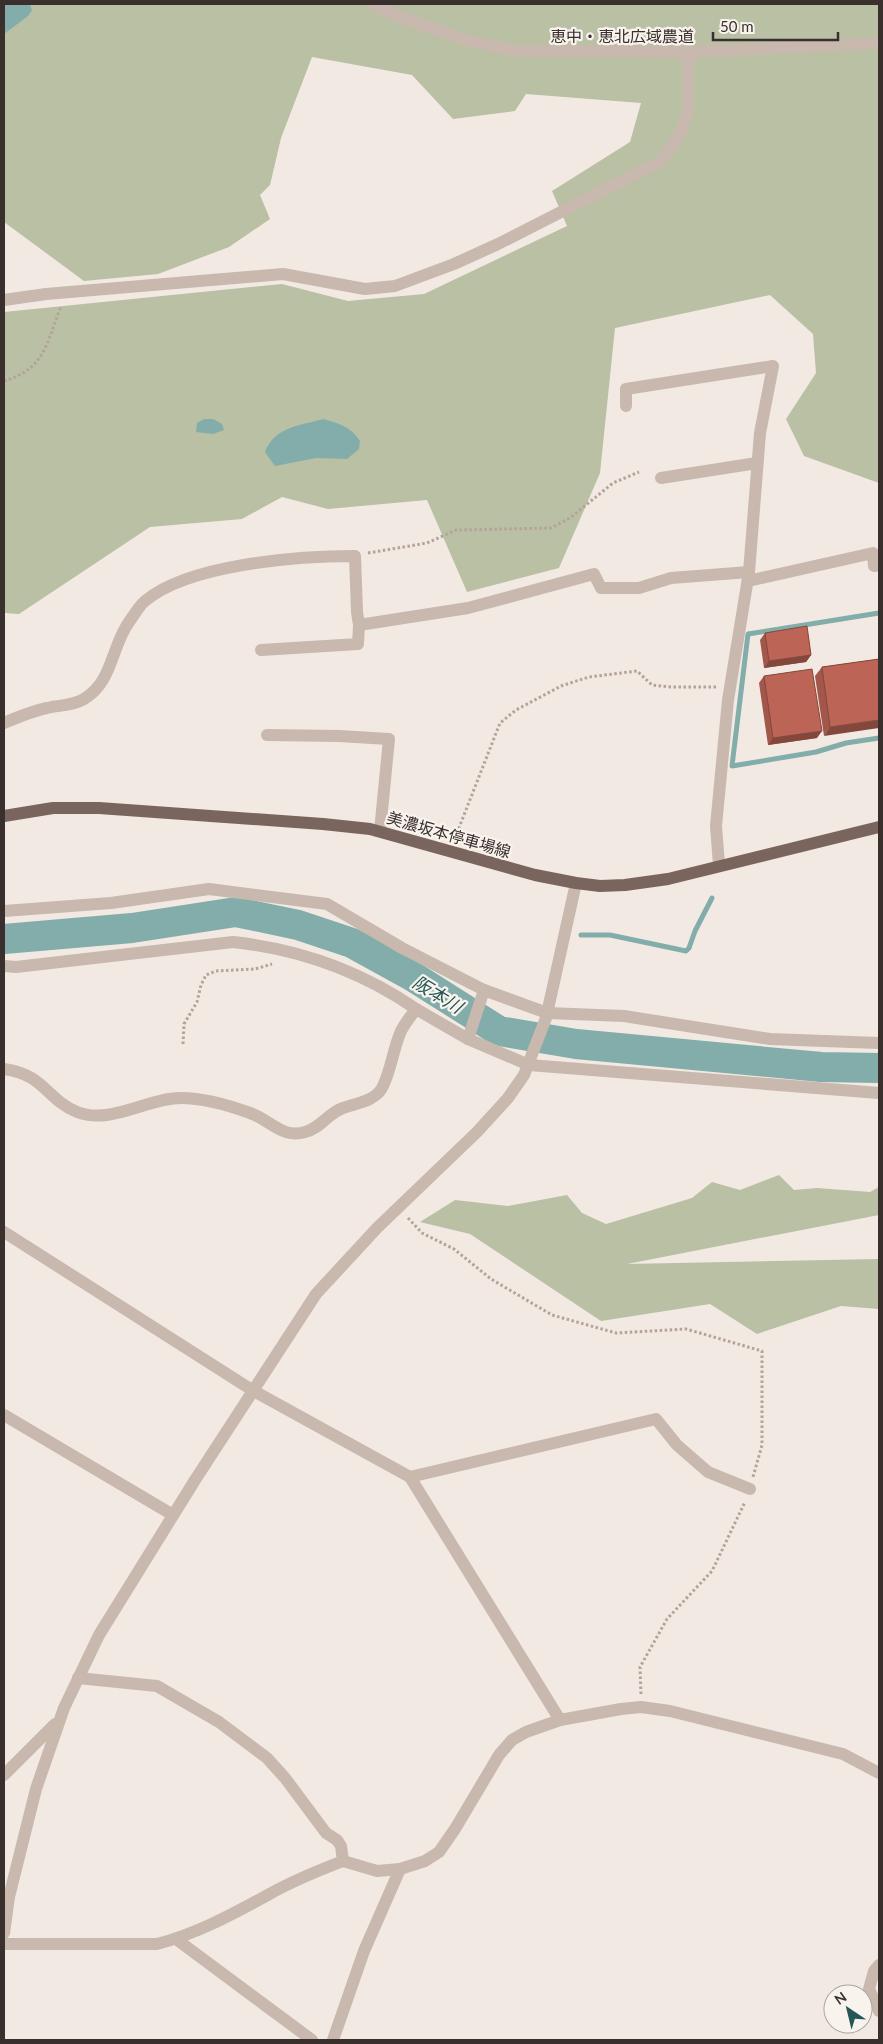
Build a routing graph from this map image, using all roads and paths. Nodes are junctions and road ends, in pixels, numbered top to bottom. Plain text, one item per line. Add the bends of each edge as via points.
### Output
1 (373, 4) edge
2 (879, 43) edge
3 (688, 52) junction
4 (59, 293) junction
5 (4, 300) edge
6 (4, 381) edge
7 (626, 406) dead end
8 (757, 463) junction
9 (639, 472) dead end
10 (661, 478) dead end
11 (355, 556) junction
12 (879, 565) edge
13 (748, 577) junction
14 (360, 625) junction
15 (261, 650) dead end
16 (730, 688) junction
17 (4, 723) edge
18 (267, 735) dead end
19 (4, 816) edge
20 (879, 827) edge
21 (380, 831) junction
22 (450, 850) junction
23 (719, 865) junction
24 (576, 883) junction
25 (4, 912) edge
26 (274, 963) dead end
27 (4, 966) edge
28 (484, 990) junction
29 (416, 1009) junction
30 (546, 1016) junction
31 (468, 1039) junction
32 (879, 1043) edge
33 (183, 1044) dead end
34 (531, 1060) junction
35 (4, 1069) edge
36 (879, 1093) edge
37 (4, 1232) edge
38 (252, 1390) junction
39 (4, 1415) edge
40 (410, 1477) junction
41 (750, 1488) dead end
42 (173, 1515) junction
43 (78, 1678) junction
44 (60, 1720) junction
45 (560, 1720) junction
46 (5, 1772) edge
47 (879, 1773) edge
48 (343, 1861) junction
49 (400, 1868) junction
50 (4, 1933) edge
51 (176, 1939) junction
52 (4, 1944) edge
53 (879, 1965) edge
54 (879, 2011) edge
55 (312, 2040) edge
56 (333, 2040) edge

1 - 3 street, 恵中・恵北広域農道 via 396,16 466,40 518,51
2 - 3 street, 恵中・恵北広域農道
3 - 4 street via 688,112 679,136 660,161 564,212 454,264 395,286 365,289 283,274
4 - 5 street
4 - 6 path via 60,309 40,358 34,367
7 - 8 street via 626,389 773,366
8 - 10 street
8 - 13 street
9 - 11 path via 613,483 570,518 550,528 456,530 427,544
11 - 14 street via 356,612
11 - 17 street via 320,556 262,563 185,580 145,601 128,623 105,679 85,698
12 - 13 street via 874,566 874,554
13 - 14 street via 671,578 639,588 601,588 594,574 468,608
13 - 16 street
14 - 15 street via 358,644
16 - 22 path via 652,686 636,672 588,677 534,699 500,723
16 - 23 street via 716,826
18 - 21 street via 389,739
19 - 21 main road, 美濃坂本停車場線 via 53,808 98,808 313,823
20 - 23 main road, 美濃坂本停車場線
21 - 22 main road, 美濃坂本停車場線
22 - 24 main road, 美濃坂本停車場線 via 535,875
23 - 24 main road, 美濃坂本停車場線 via 643,884 600,886
24 - 30 street
25 - 28 street via 111,903 209,889 327,904 402,948
26 - 33 path via 255,969 216,971 206,975 197,1002 184,1024
27 - 29 street via 233,942 267,946 326,962 368,980
28 - 30 street
28 - 31 street
29 - 31 street
29 - 35 street via 401,1030 382,1089 372,1098 340,1109 318,1127 293,1134 281,1131 253,1114 198,1099 161,1100 94,1116 63,1104 23,1073
30 - 32 street via 624,1016 770,1039
30 - 34 street
31 - 34 street
34 - 36 street
34 - 38 street via 508,1098 477,1132 377,1228 316,1294
37 - 38 street
38 - 40 street
38 - 42 street
39 - 42 street
40 - 41 street via 656,1419 677,1445 708,1472
40 - 45 street
42 - 43 street via 99,1635
43 - 44 street
43 - 48 street via 156,1686 219,1722 267,1758 285,1778 326,1833 337,1840
44 - 46 street
44 - 50 street via 23,1837
45 - 47 street via 641,1707 670,1710 843,1754
45 - 49 street via 512,1740 499,1755 439,1852 425,1861
48 - 49 street via 377,1872
48 - 51 street
49 - 56 street via 364,1952
51 - 52 street via 157,1944
51 - 55 street
53 - 54 street via 869,1989

